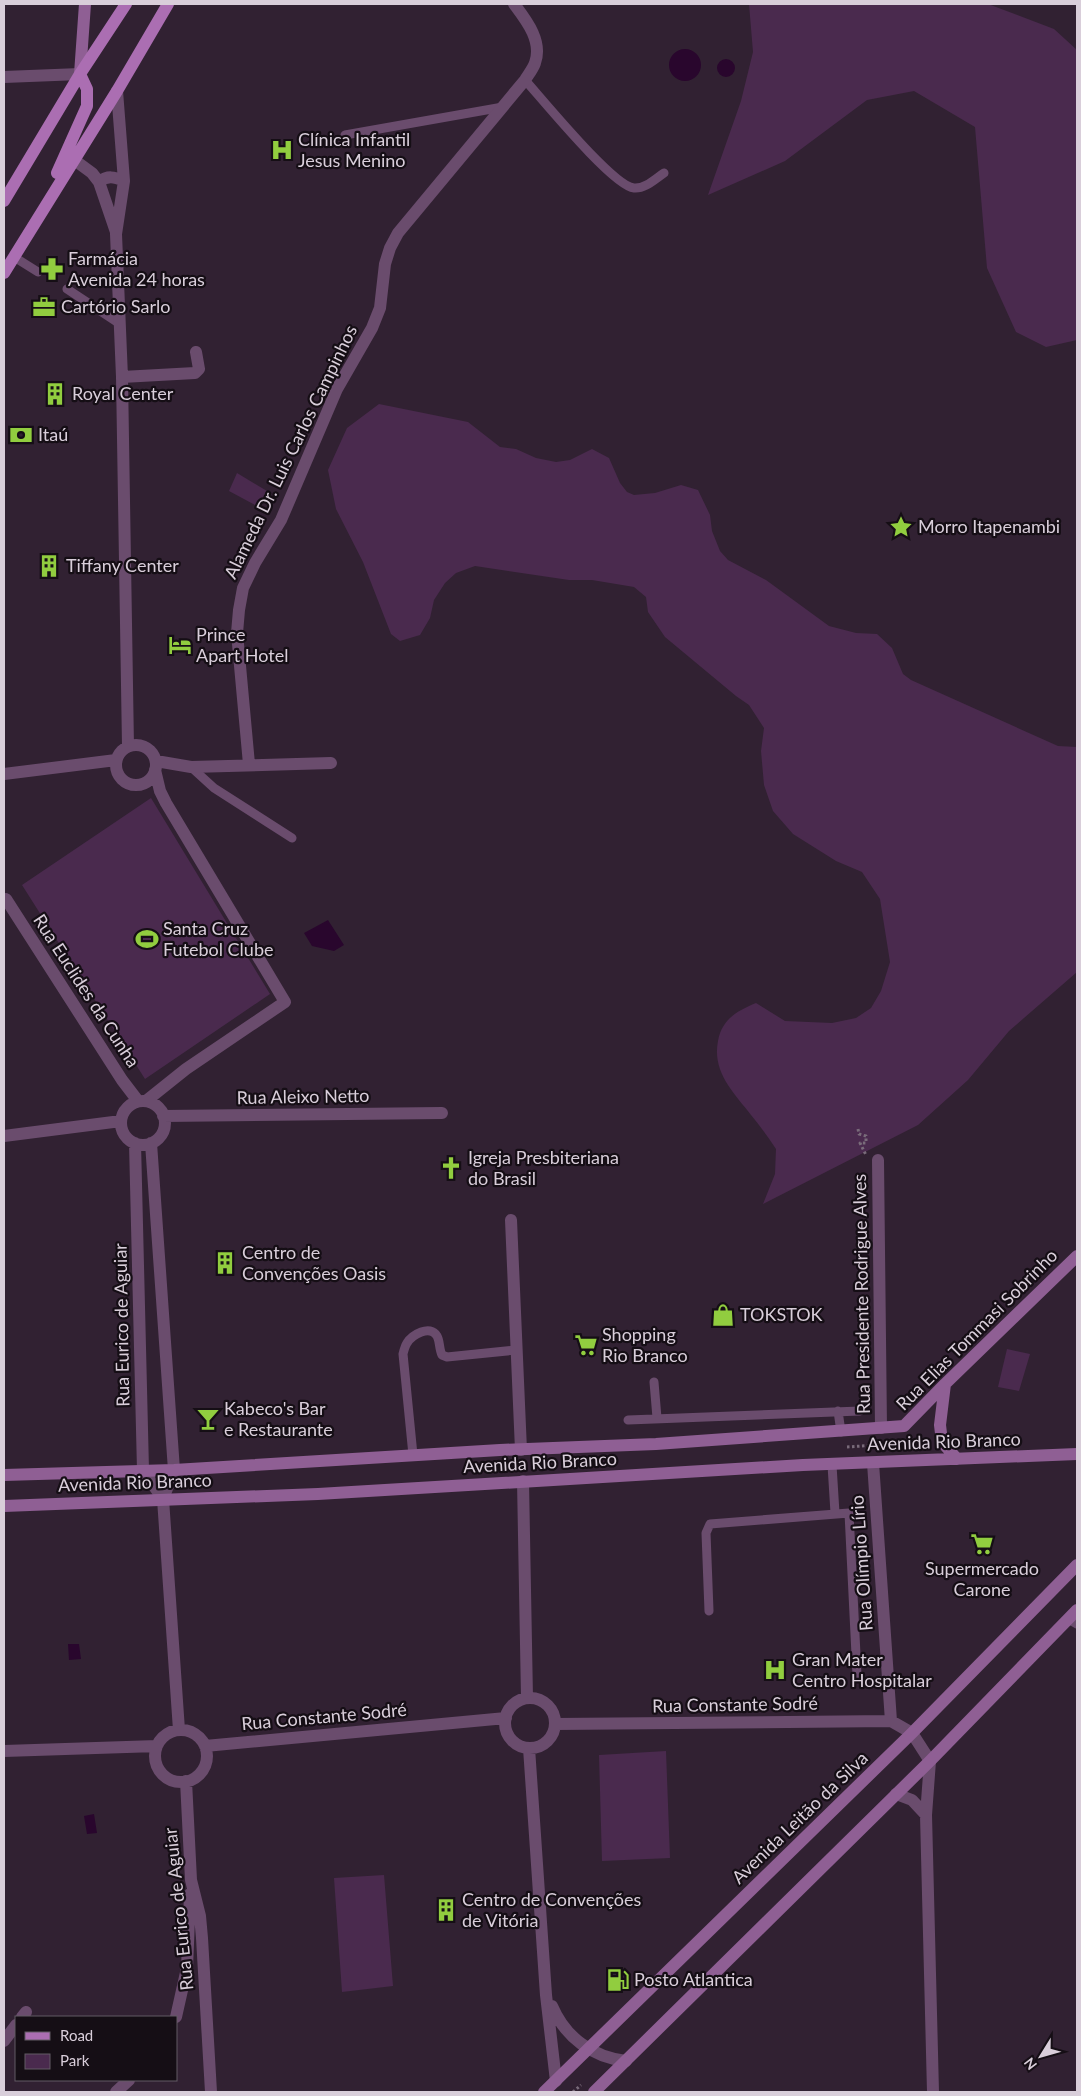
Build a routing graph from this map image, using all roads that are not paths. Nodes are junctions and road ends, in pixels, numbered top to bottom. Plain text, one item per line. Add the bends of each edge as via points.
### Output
1 (85, 4) edge
2 (126, 4) edge
3 (168, 4) edge
4 (514, 4) edge
5 (80, 74) junction
6 (4, 77) edge
7 (525, 80) junction
8 (117, 91) junction
9 (503, 107) junction
10 (345, 135) dead end
11 (73, 159) junction
12 (664, 173) dead end
13 (124, 181) junction
14 (99, 182) junction
15 (4, 201) edge
16 (36, 219) junction
17 (116, 234) junction
18 (14, 258) junction
19 (38, 272) dead end
20 (4, 273) edge
21 (67, 289) dead end
22 (120, 324) junction
23 (196, 352) dead end
24 (122, 377) junction
25 (128, 746) junction
26 (116, 760) junction
27 (331, 763) dead end
28 (249, 764) junction
29 (156, 766) junction
30 (191, 768) junction
31 (4, 774) edge
32 (292, 838) dead end
33 (6, 899) dead end
34 (142, 1101) junction
35 (442, 1113) dead end
36 (163, 1116) junction
37 (121, 1121) junction
38 (4, 1136) edge
39 (136, 1143) junction
40 (151, 1143) junction
41 (878, 1160) road end
42 (511, 1220) dead end
43 (1076, 1256) edge
44 (516, 1350) junction
45 (654, 1382) dead end
46 (944, 1384) junction
47 (860, 1411) dead end
48 (838, 1412) junction
49 (657, 1418) junction
50 (628, 1420) dead end
51 (904, 1426) joint
52 (881, 1428) junction
53 (841, 1432) junction
54 (521, 1450) junction
55 (1077, 1454) edge
56 (413, 1455) junction
57 (957, 1459) junction
58 (873, 1463) junction
59 (832, 1465) junction
60 (143, 1470) junction
61 (174, 1470) junction
62 (4, 1475) edge
63 (523, 1481) junction
64 (163, 1500) junction
65 (4, 1506) edge
66 (835, 1513) junction
67 (1077, 1565) edge
68 (1077, 1610) edge
69 (709, 1611) dead end
70 (1073, 1621) edge
71 (857, 1675) dead end
72 (527, 1698) junction
73 (506, 1718) junction
74 (892, 1721) junction
75 (555, 1724) junction
76 (179, 1730) junction
77 (912, 1733) junction
78 (157, 1746) junction
79 (204, 1746) junction
80 (529, 1748) junction
81 (4, 1751) edge
82 (930, 1761) junction
83 (186, 1781) junction
84 (896, 1794) junction
85 (926, 1815) junction
86 (191, 1880) junction
87 (546, 1994) junction
88 (176, 2016) edge
89 (15, 2026) edge
90 (4, 2041) edge
91 (589, 2048) junction
92 (626, 2061) junction
93 (129, 2081) edge
94 (556, 2081) junction
95 (116, 2092) edge
96 (211, 2092) edge
97 (544, 2092) edge
98 (594, 2092) edge
99 (933, 2092) edge

1 - 5 street
2 - 5 main road
3 - 8 main road
4 - 7 street, Alameda Dr. Luis Carlos Campinhos via 528,22 536,43 536,61
5 - 6 street
5 - 15 main road
5 - 16 main road via 87,89 87,106
7 - 9 street, Alameda Dr. Luis Carlos Campinhos
7 - 12 lane via 622,184 634,188 646,186
8 - 11 main road
8 - 13 street
9 - 10 lane
9 - 28 street, Alameda Dr. Luis Carlos Campinhos via 398,233 385,264 380,308 372,328 338,389 281,520 254,563 243,588 238,633
11 - 14 street
11 - 16 main road
13 - 14 street via 112,176
13 - 17 street
14 - 17 street
16 - 18 main road
17 - 22 street
18 - 19 lane
18 - 20 main road
21 - 22 lane
22 - 24 street
23 - 24 street via 199,369 195,373
24 - 25 street
25 - 26 street
25 - 29 street via 135,744 148,749
26 - 29 street via 120,777 136,785 151,778
26 - 31 street
27 - 28 street
28 - 30 street
29 - 30 street
29 - 34 street via 160,791 166,803 285,1002
30 - 32 lane via 214,788
33 - 34 street, Rua Euclides da Cunha via 122,1080
34 - 36 street via 153,1104
34 - 37 street via 126,1108
35 - 36 street, Rua Aleixo Netto
36 - 40 street via 163,1132
37 - 38 street
37 - 39 street via 122,1130
39 - 40 street
39 - 60 street, Rua Eurico de Aguiar
40 - 61 street
41 - 52 street, Rua Presidente Rodrigue Alves
42 - 44 street
43 - 46 street, Rua Elias Tommasi Sobrinho
44 - 54 street
44 - 56 lane via 447,1357 442,1355 437,1336 432,1332 426,1330 412,1336 403,1354
45 - 49 lane
46 - 51 street, Rua Elias Tommasi Sobrinho
46 - 57 street via 940,1425 942,1442
47 - 48 lane
48 - 49 lane
48 - 53 lane
49 - 50 lane
51 - 52 street, Avenida Rio Branco
52 - 53 street, Avenida Rio Branco
53 - 54 street, Avenida Rio Branco
54 - 56 street, Avenida Rio Branco
55 - 57 street, Avenida Rio Branco
56 - 61 street, Avenida Rio Branco
57 - 58 street, Avenida Rio Branco
58 - 59 street, Avenida Rio Branco
58 - 74 street, Rua Olímpio Lírio
59 - 63 street, Avenida Rio Branco
59 - 66 lane
60 - 61 street, Avenida Rio Branco
60 - 62 street, Avenida Rio Branco
60 - 64 street
61 - 64 street
63 - 64 street, Avenida Rio Branco
63 - 72 street
64 - 65 street, Avenida Rio Branco
64 - 76 street
66 - 69 lane via 710,1524 706,1533
66 - 71 lane via 849,1513
67 - 77 street, Avenida Leitão da Silva
68 - 70 street
70 - 82 street
72 - 73 street via 513,1704
72 - 75 street via 544,1702 550,1708
73 - 79 street, Rua Constante Sodré
73 - 80 street via 511,1738
74 - 75 street, Rua Constante Sodré
74 - 77 street
75 - 80 street via 554,1732 544,1744
76 - 78 street via 166,1735
76 - 79 street via 194,1734
77 - 82 street
77 - 91 street, Avenida Leitão da Silva
78 - 81 street
78 - 83 street via 158,1768 175,1781
79 - 83 street via 205,1764 201,1772
80 - 87 street
82 - 84 street
82 - 85 street
83 - 86 street, Rua Eurico de Aguiar
84 - 85 street via 912,1800
84 - 92 street
85 - 99 street
86 - 88 street via 187,1968
86 - 96 street, Rua Eurico de Aguiar via 200,1916
87 - 91 street via 558,2021
87 - 94 street
89 - 90 street
91 - 92 street via 607,2059
91 - 94 street, Avenida Leitão da Silva
92 - 98 street
93 - 95 street
94 - 97 street, Avenida Leitão da Silva

